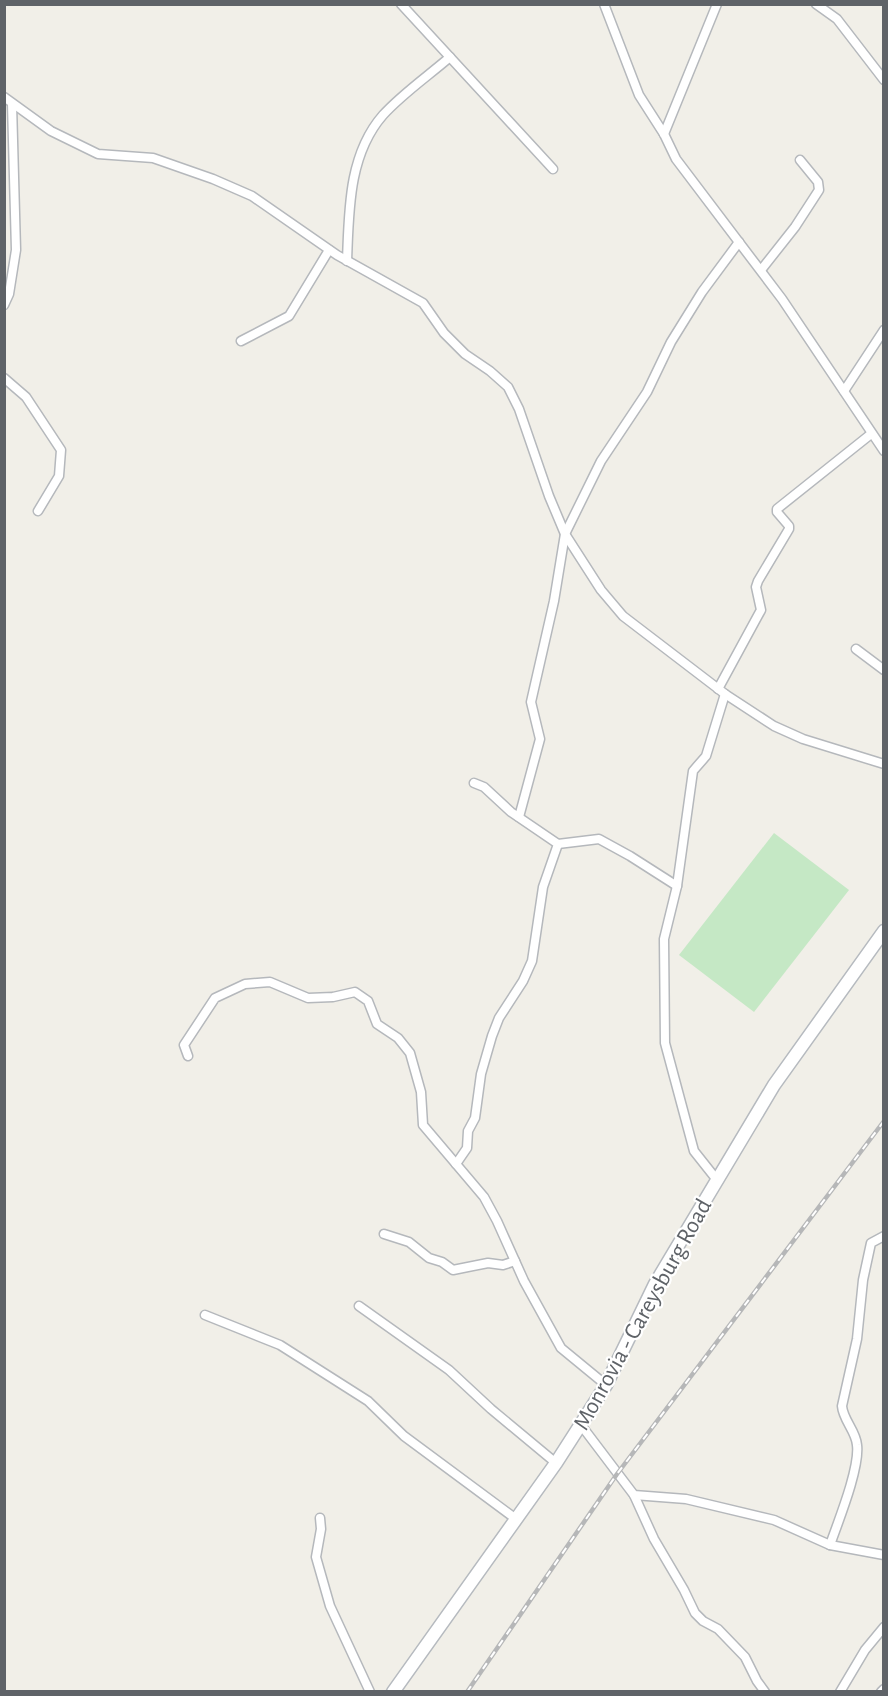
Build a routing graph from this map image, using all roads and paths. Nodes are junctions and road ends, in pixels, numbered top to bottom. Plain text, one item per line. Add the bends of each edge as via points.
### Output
1 (415, 4) edge
2 (604, 4) edge
3 (717, 4) edge
4 (816, 4) edge
5 (403, 7) edge
6 (450, 57) junction
7 (884, 80) edge
8 (4, 97) edge
9 (12, 105) junction
10 (664, 134) junction
11 (800, 160) dead end
12 (553, 169) dead end
13 (739, 242) junction
14 (330, 250) junction
15 (347, 261) junction
16 (761, 270) junction
17 (4, 305) edge
18 (884, 330) edge
19 (241, 341) dead end
20 (4, 378) edge
21 (844, 391) junction
22 (871, 434) junction
23 (884, 451) edge
24 (38, 511) dead end
25 (565, 534) junction
26 (856, 649) dead end
27 (884, 670) edge
28 (722, 691) junction
29 (884, 764) edge
30 (474, 783) dead end
31 (519, 817) junction
32 (558, 844) junction
33 (677, 886) junction
34 (884, 931) edge
35 (188, 1056) dead end
36 (456, 1164) junction
37 (717, 1180) junction
38 (384, 1234) dead end
39 (884, 1236) edge
40 (515, 1261) junction
41 (359, 1306) dead end
42 (205, 1315) dead end
43 (606, 1385) junction
44 (581, 1425) junction
45 (556, 1463) junction
46 (634, 1495) junction
47 (320, 1518) dead end
48 (516, 1519) junction
49 (830, 1545) junction
50 (884, 1555) edge
51 (884, 1627) edge
52 (370, 1692) edge
53 (393, 1692) edge
54 (765, 1692) edge
55 (840, 1692) edge

1 - 5 street
2 - 10 street via 639,95
3 - 10 street
4 - 7 street via 837,19
5 - 6 street
6 - 12 street
6 - 15 street via 384,115 362,148 349,197
8 - 9 street
9 - 14 street via 51,131 98,154 153,158 252,196
9 - 17 street via 16,250
10 - 13 street via 676,159
11 - 16 street via 818,182 819,190
13 - 16 street
13 - 25 street via 671,342 647,392 601,461
14 - 15 street
14 - 19 street via 289,316
15 - 25 street via 423,303 465,354 508,387
16 - 21 street
18 - 21 street
20 - 24 street via 26,397 61,450 59,476
21 - 22 street
22 - 23 street
22 - 28 street via 777,508 789,529 758,581 760,610
25 - 28 street via 623,616
25 - 31 street via 531,702 540,739
26 - 27 street
28 - 29 street via 774,726
28 - 33 street via 706,756 693,771
30 - 31 street
31 - 32 street
32 - 33 street via 599,839
32 - 36 street via 543,887 532,962 499,1017 481,1074 467,1148
33 - 37 street via 664,939 664,1043 694,1151
34 - 37 main road, Monrovia - Careysburg Road via 774,1085
35 - 36 street via 184,1045 215,998 244,984 270,981 308,998 355,992 368,1001 377,1024 398,1038 410,1053 421,1092 423,1125
36 - 40 street via 484,1197
37 - 43 main road, Monrovia - Careysburg Road via 655,1284
38 - 40 street via 409,1242 453,1270
39 - 49 street via 871,1243 863,1280 857,1339 842,1406 852,1426 857,1451
40 - 43 street via 561,1348
41 - 45 street via 449,1370
42 - 48 street via 280,1345 368,1401 404,1436
43 - 44 main road, Monrovia - Careysburg Road
44 - 45 main road, Monrovia - Careysburg Road
44 - 46 street
45 - 48 main road, Monrovia - Careysburg Road
46 - 49 street via 686,1499 774,1520
46 - 54 street via 695,1613 746,1657
47 - 52 street via 316,1557 330,1606
48 - 53 main road, Monrovia - Careysburg Road
49 - 50 street
51 - 55 street

